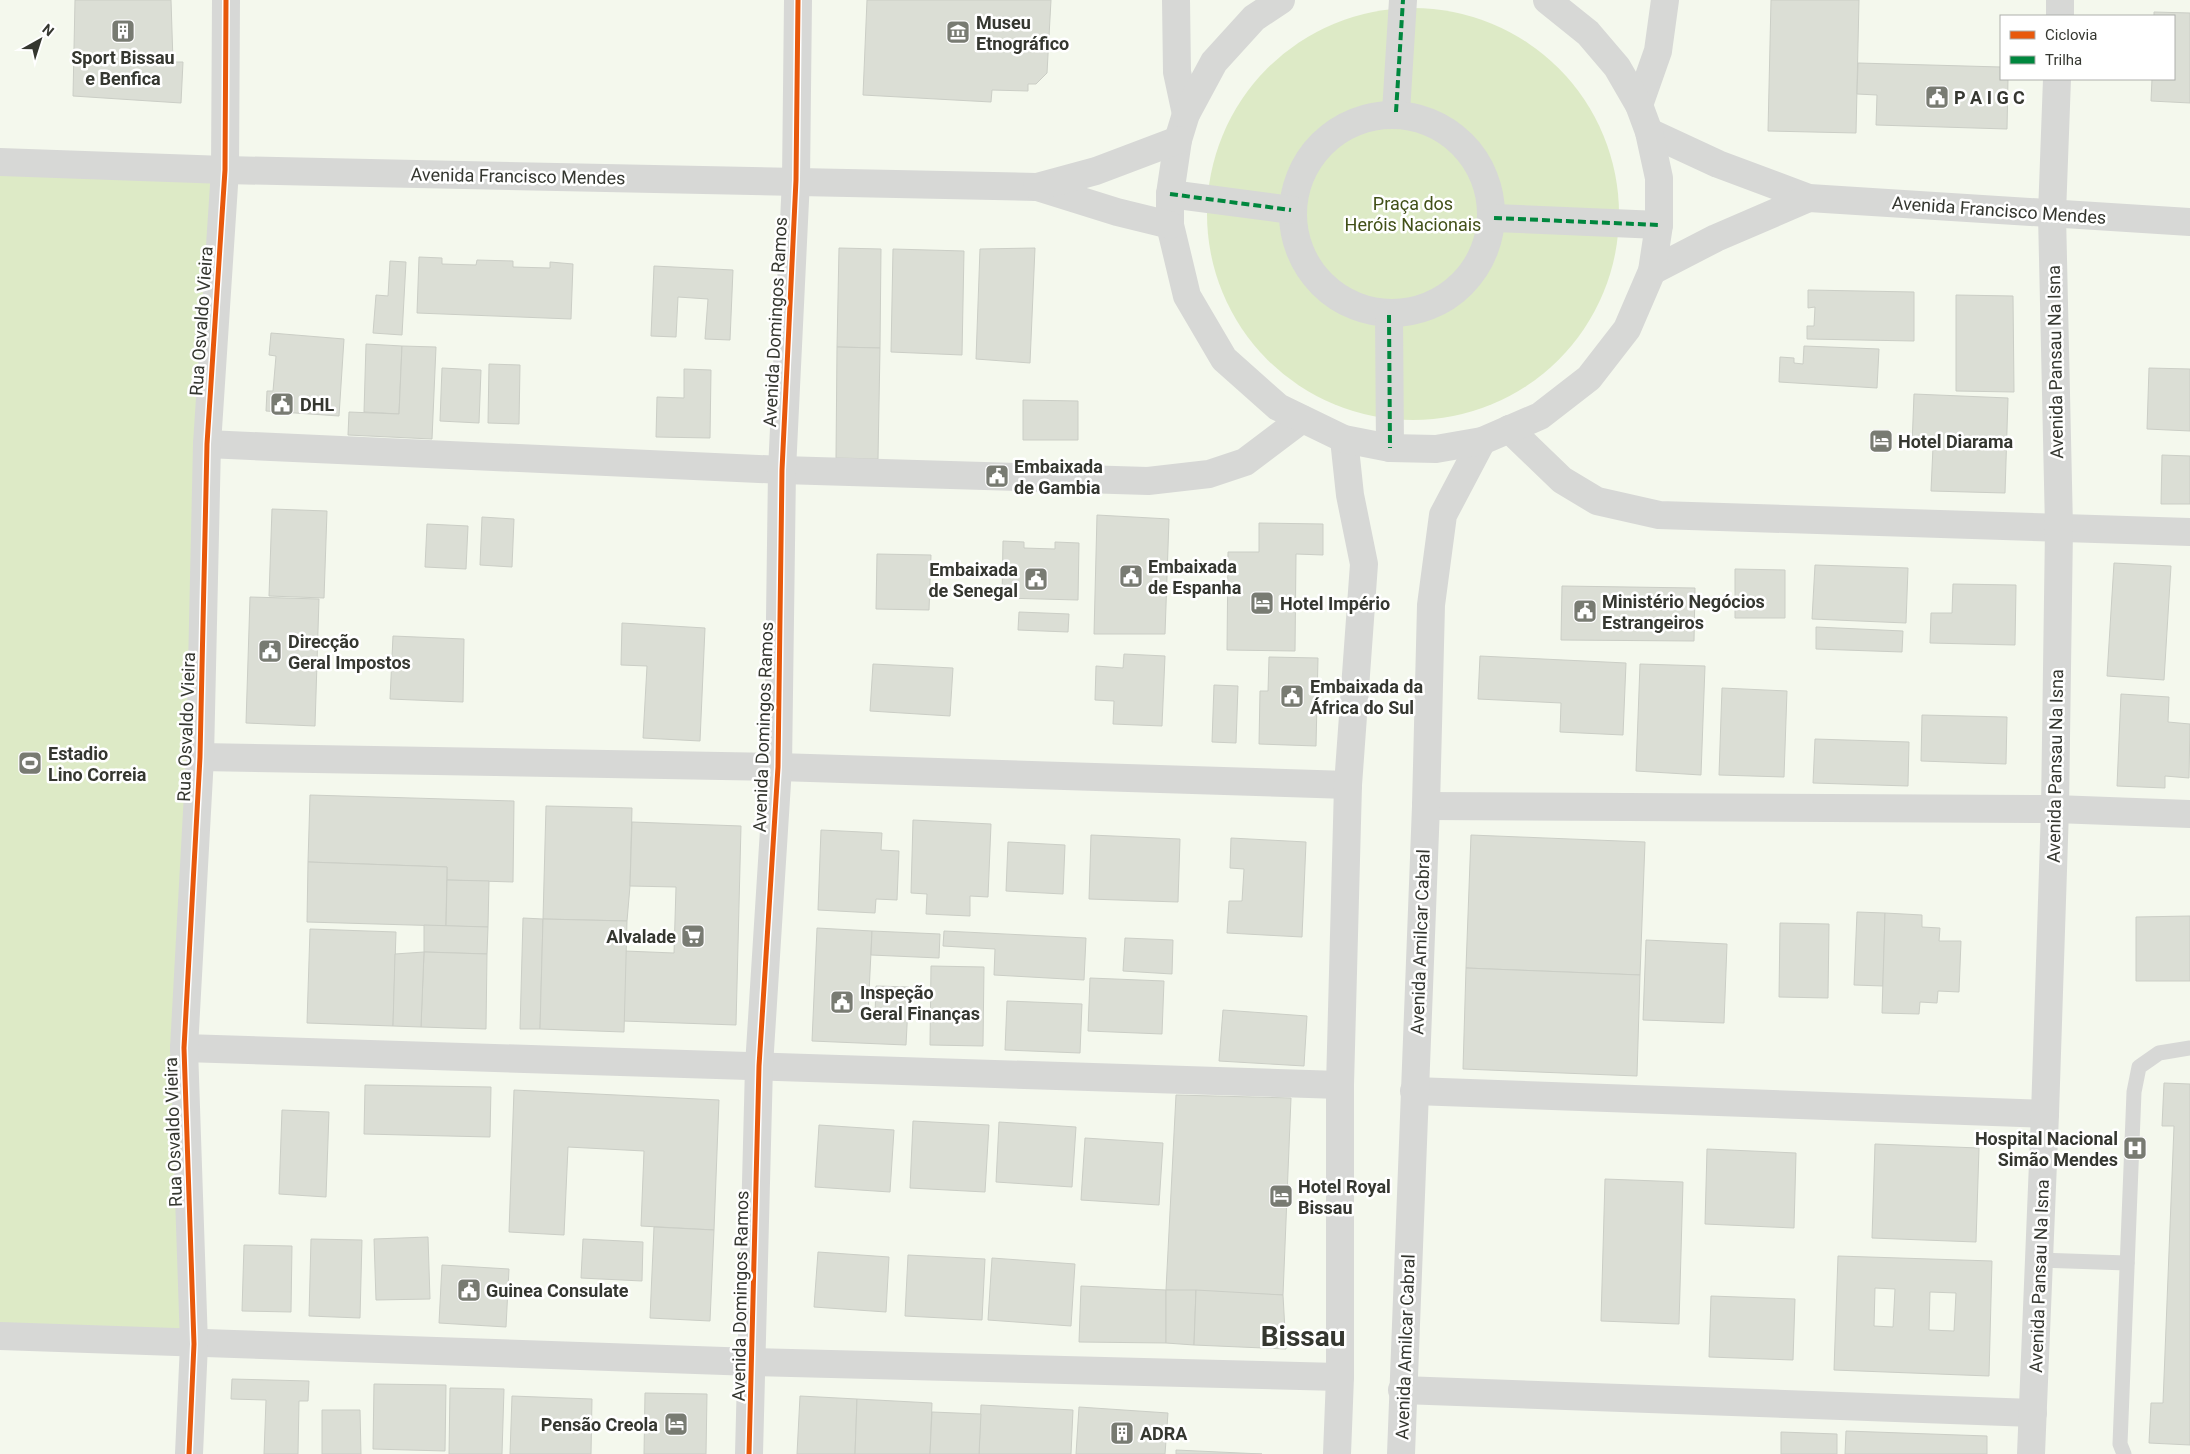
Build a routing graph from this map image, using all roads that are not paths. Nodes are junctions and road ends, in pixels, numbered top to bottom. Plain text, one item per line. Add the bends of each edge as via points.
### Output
1 (226, 0) edge
2 (798, 0) edge
3 (1176, 0) edge
4 (1281, 0) edge
5 (1403, 0) edge
6 (1547, 0) edge
7 (1664, 0) edge
8 (2060, 0) edge
9 (2060, 15) edge
10 (2057, 80) edge
11 (1639, 105) junction
12 (1396, 112) junction
13 (1186, 114) junction
14 (1649, 132) junction
15 (1178, 140) junction
16 (0, 162) edge
17 (225, 170) junction
18 (796, 180) junction
19 (1037, 187) junction
20 (1170, 194) junction
21 (1808, 198) junction
22 (1291, 210) junction
23 (2052, 214) junction
24 (1494, 218) junction
25 (2190, 222) edge
26 (1170, 225) junction
27 (1659, 225) junction
28 (1652, 271) junction
29 (1389, 315) junction
30 (1302, 419) junction
31 (1509, 429) junction
32 (1344, 439) junction
33 (1482, 441) junction
34 (207, 444) junction
35 (1390, 448) junction
36 (782, 470) junction
37 (2059, 528) junction
38 (2190, 532) edge
39 (200, 757) junction
40 (778, 767) junction
41 (1348, 785) junction
42 (1426, 806) junction
43 (2055, 809) junction
44 (2190, 814) edge
45 (184, 1048) junction
46 (2190, 1048) edge
47 (759, 1066) junction
48 (1340, 1085) junction
49 (1414, 1091) junction
50 (2046, 1114) junction
51 (2039, 1260) junction
52 (2127, 1263) junction
53 (0, 1336) edge
54 (194, 1344) junction
55 (753, 1362) junction
56 (1340, 1377) junction
57 (1402, 1390) junction
58 (2033, 1413) junction
59 (189, 1454) edge
60 (749, 1454) edge
61 (1337, 1454) edge
62 (1401, 1454) edge
63 (2032, 1454) edge
64 (2124, 1454) edge

1 - 17 street, Rua Osvaldo Vieira
2 - 18 street, Avenida Domingos Ramos
3 - 13 street via 1177,72
4 - 13 street via 1254,18 1214,62
5 - 12 street
6 - 11 street via 1588,33 1617,67
7 - 11 street via 1658,51
8 - 9 street
10 - 23 street, Avenida Pansau Na Isna
11 - 14 street
12 - 22 street via 1345,124 1306,159
12 - 24 street via 1446,128 1482,167
13 - 15 street
14 - 21 street via 1718,164
14 - 27 street via 1659,178
15 - 19 street via 1096,171
15 - 20 street
16 - 17 street, Avenida Francisco Mendes
17 - 18 street, Avenida Francisco Mendes
17 - 34 street, Rua Osvaldo Vieira
18 - 19 street, Avenida Francisco Mendes
18 - 36 street, Avenida Domingos Ramos
19 - 26 street
20 - 22 street
20 - 26 street
21 - 23 street, Avenida Francisco Mendes
21 - 28 street via 1716,238
22 - 29 street via 1302,261 1339,299
23 - 25 street, Avenida Francisco Mendes
23 - 37 street, Avenida Pansau Na Isna
24 - 27 street
24 - 29 street via 1478,268 1440,304
26 - 30 street via 1187,296 1224,359 1278,407
27 - 28 street
28 - 31 street via 1628,329 1590,378 1540,416
29 - 35 street
30 - 32 street
30 - 36 street via 1245,462 1210,474 1148,481
31 - 33 street
31 - 37 street via 1562,480 1597,501 1659,515
32 - 35 street
32 - 41 street via 1350,495 1364,564
33 - 35 street via 1436,449
33 - 42 street, Avenida Amilcar Cabral via 1443,515 1431,605
34 - 36 street
34 - 39 street, Rua Osvaldo Vieira
36 - 40 street, Avenida Domingos Ramos
37 - 38 street
37 - 43 street, Avenida Pansau Na Isna
39 - 40 street
39 - 45 street, Rua Osvaldo Vieira
40 - 41 street
40 - 47 street, Avenida Domingos Ramos
41 - 48 street
42 - 43 street
42 - 49 street, Avenida Amilcar Cabral
43 - 44 street
43 - 50 street, Avenida Pansau Na Isna
45 - 47 street
45 - 54 street, Rua Osvaldo Vieira
46 - 52 lane via 2159,1053 2139,1066 2134,1092
47 - 48 street
47 - 55 street, Avenida Domingos Ramos
48 - 56 street
49 - 50 street
49 - 57 street, Avenida Amilcar Cabral
50 - 51 street, Avenida Pansau Na Isna
51 - 52 lane
51 - 58 street, Avenida Pansau Na Isna
52 - 64 lane via 2120,1444
53 - 54 street
54 - 55 street
54 - 59 street, Rua Osvaldo Vieira
55 - 56 street
55 - 60 street, Avenida Domingos Ramos
56 - 61 street
57 - 58 street
57 - 62 street, Avenida Amilcar Cabral
58 - 63 street, Avenida Pansau Na Isna

